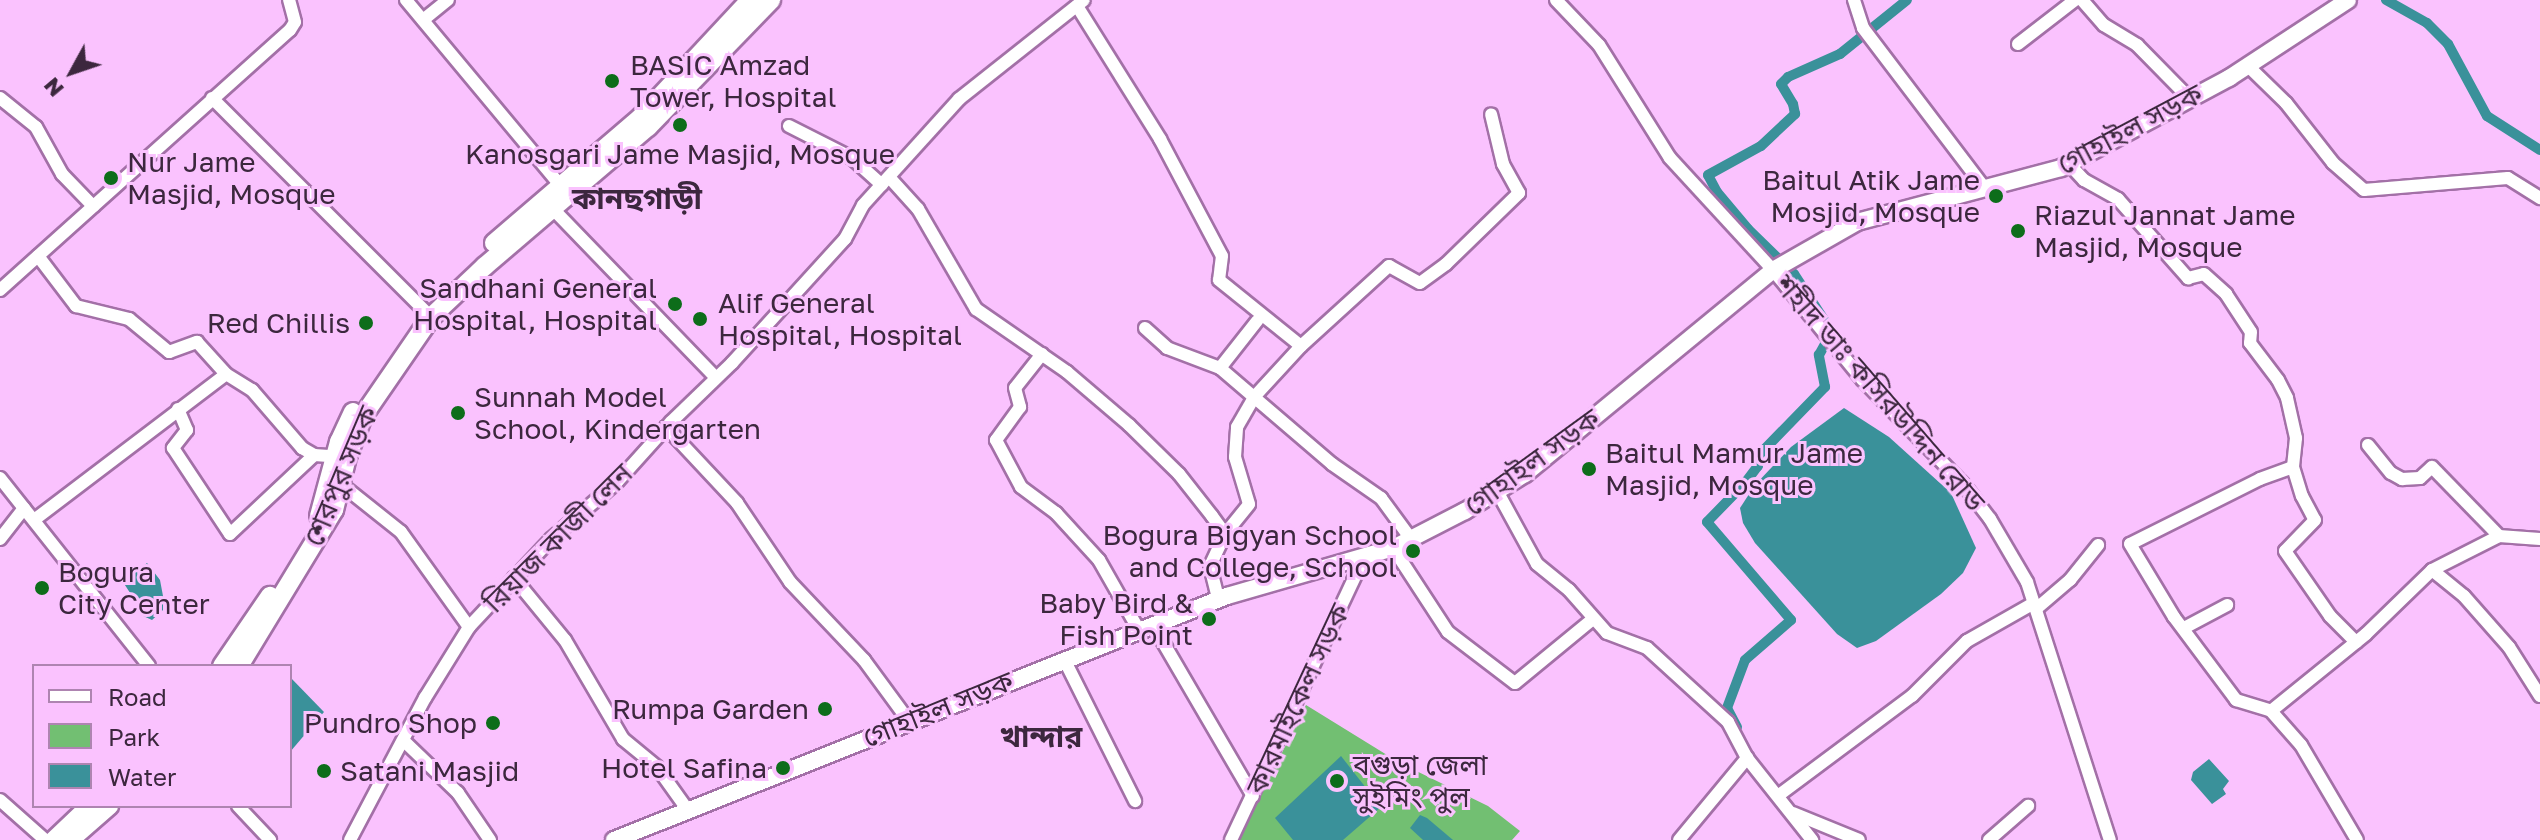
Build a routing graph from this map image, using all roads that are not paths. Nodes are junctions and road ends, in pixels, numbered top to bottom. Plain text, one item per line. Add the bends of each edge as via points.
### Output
1 (289, 0) edge
2 (406, 0) edge
3 (448, 0) edge
4 (771, 0) edge
5 (1556, 0) edge
6 (1854, 0) edge
7 (2075, 0) edge
8 (2082, 0) edge
9 (2348, 0) edge
10 (746, 2) edge
11 (1080, 3) edge
12 (423, 20) junction
13 (2018, 44) dead end
14 (2248, 66) junction
15 (0, 98) edge
16 (212, 98) junction
17 (2189, 98) junction
18 (1491, 114) dead end
19 (789, 126) dead end
20 (2069, 164) junction
21 (886, 181) junction
22 (1986, 190) junction
23 (565, 191) junction
24 (2540, 198) edge
25 (93, 206) junction
26 (554, 210) junction
27 (38, 256) junction
28 (1781, 266) junction
29 (0, 290) edge
30 (427, 313) junction
31 (1257, 321) dead end
32 (1145, 328) dead end
33 (1301, 346) junction
34 (1042, 354) junction
35 (1220, 368) junction
36 (226, 374) junction
37 (716, 378) junction
38 (1255, 396) junction
39 (178, 409) junction
40 (666, 427) junction
41 (2368, 445) dead end
42 (314, 455) junction
43 (340, 457) junction
44 (2293, 467) junction
45 (0, 478) edge
46 (342, 485) junction
47 (1497, 491) junction
48 (24, 508) junction
49 (34, 520) junction
50 (1225, 534) junction
51 (2499, 536) junction
52 (0, 539) edge
53 (1411, 539) junction
54 (2540, 539) edge
55 (2098, 545) dead end
56 (1393, 548) junction
57 (1364, 557) junction
58 (2432, 570) junction
59 (514, 578) junction
60 (1218, 599) junction
61 (2227, 605) dead end
62 (2035, 606) junction
63 (1593, 619) junction
64 (469, 627) junction
65 (1146, 627) junction
66 (2184, 628) junction
67 (2356, 642) junction
68 (1064, 659) junction
69 (147, 664) edge
70 (223, 664) edge
71 (240, 664) edge
72 (2540, 696) edge
73 (2271, 711) junction
74 (908, 720) junction
75 (404, 741) junction
76 (1747, 758) junction
77 (1779, 795) junction
78 (1253, 796) junction
79 (0, 800) edge
80 (1135, 801) dead end
81 (2028, 806) dead end
82 (88, 808) edge
83 (107, 808) edge
84 (240, 808) edge
85 (687, 809) junction
86 (1793, 813) junction
87 (45, 840) edge
88 (54, 840) edge
89 (70, 840) edge
90 (270, 840) edge
91 (350, 840) edge
92 (490, 840) edge
93 (614, 840) edge
94 (1231, 840) edge
95 (1679, 840) edge
96 (1812, 840) edge
97 (1859, 840) edge
98 (1989, 840) edge
99 (2110, 840) edge
100 (2357, 840) edge

1 - 16 street via 295,22 290,30
2 - 12 street
3 - 12 street
4 - 23 highway, শেরপুর সড়ক via 697,79
5 - 28 street, শহীদ ডাঃ কসিরউদ্দিন রোড via 1599,45 1670,158
6 - 22 street via 1866,31
7 - 13 street
8 - 17 street
9 - 14 main road, গোহাইল সড়ক
10 - 23 highway, শেরপুর সড়ক
11 - 21 street, রিয়াজ কাজী লেন via 959,99
11 - 33 street via 1222,256 1219,280
12 - 23 street
14 - 17 main road, গোহাইল সড়ক
14 - 24 street via 2286,103 2333,163 2364,190 2508,178
15 - 25 street via 36,127 62,174
16 - 25 street
16 - 30 street
17 - 20 main road, গোহাইল সড়ক
18 - 33 street via 1503,164 1519,193 1420,283 1389,266
19 - 21 street
20 - 22 main road, গোহাইল সড়ক
20 - 44 street via 2084,180 2118,199 2188,278 2204,274 2226,294 2251,332 2250,343 2287,398 2296,438
21 - 34 street via 918,209 976,309
21 - 37 street, রিয়াজ কাজী লেন via 863,205 845,239
22 - 28 main road, গোহাইল সড়ক via 1857,222
23 - 26 highway, শেরপুর সড়ক
23 - 30 highway, শেরপুর সড়ক
25 - 27 street
26 - 30 highway, শেরপুর সড়ক
26 - 37 street
27 - 29 street
27 - 36 street via 76,306 129,319 169,352 197,342
28 - 47 main road, গোহাইল সড়ক via 1566,442
28 - 62 street, শহীদ ডাঃ কসিরউদ্দিন রোড via 1824,334 1990,519
30 - 43 highway, শেরপুর সড়ক
31 - 35 street
32 - 35 street via 1167,348
33 - 38 street
34 - 50 street via 1156,450
34 - 65 street via 1015,388 1020,407 996,440 1021,487 1056,513 1099,560
35 - 38 street
36 - 39 street
36 - 42 street via 252,390 292,439
37 - 40 street, রিয়াজ কাজী লেন
38 - 50 street via 1237,427 1235,457 1249,504
38 - 53 street via 1332,464 1381,498
39 - 42 street via 187,430 173,448 230,534
39 - 49 street
40 - 59 street, রিয়াজ কাজী লেন via 617,482
40 - 74 street via 737,503 790,582 864,660
41 - 51 street via 2402,479 2420,478 2432,467
42 - 43 street
43 - 46 highway, শেরপুর সড়ক
43 - 70 highway, শেরপুর সড়ক via 318,518
44 - 66 street via 2130,544
44 - 67 street via 2315,520 2285,551 2330,616
45 - 48 street
46 - 64 street via 401,532
46 - 71 highway, শেরপুর সড়ক via 315,544
47 - 53 main road, গোহাইল সড়ক
47 - 63 street via 1537,564
48 - 49 street
48 - 52 street
49 - 69 street
50 - 60 street via 1210,566
51 - 54 street
51 - 58 street
53 - 56 main road, গোহাইল সড়ক
55 - 62 street via 2070,580
56 - 57 main road, গোহাইল সড়ক
56 - 63 street via 1448,632 1515,683
57 - 60 main road, গোহাইল সড়ক
57 - 78 street, কারমাইকেল সড়ক
58 - 67 street
58 - 72 street via 2464,596 2509,647
59 - 64 street, রিয়াজ কাজী লেন
59 - 85 street via 565,640 623,739 657,767
60 - 65 main road, গোহাইল সড়ক
61 - 66 street
62 - 77 street via 1967,641 1912,696
62 - 99 street, শহীদ ডাঃ কসিরউদ্দিন রোড
63 - 76 street via 1607,633 1636,641 1656,656 1728,722
64 - 75 street, রিয়াজ কাজী লেন
65 - 68 main road, গোহাইল সড়ক
65 - 78 street
66 - 73 street via 2236,700
67 - 73 street
68 - 74 main road, গোহাইল সড়ক
68 - 80 street
73 - 100 street via 2301,745
74 - 85 main road, গোহাইল সড়ক
75 - 91 street, রিয়াজ কাজী লেন
75 - 92 street via 458,793
76 - 77 street
76 - 95 street
77 - 86 street
78 - 94 street, কারমাইকেল সড়ক
79 - 87 street
81 - 98 street
82 - 88 highway
83 - 89 highway
84 - 90 street
85 - 93 main road, গোহাইল সড়ক
86 - 96 street
86 - 97 street

